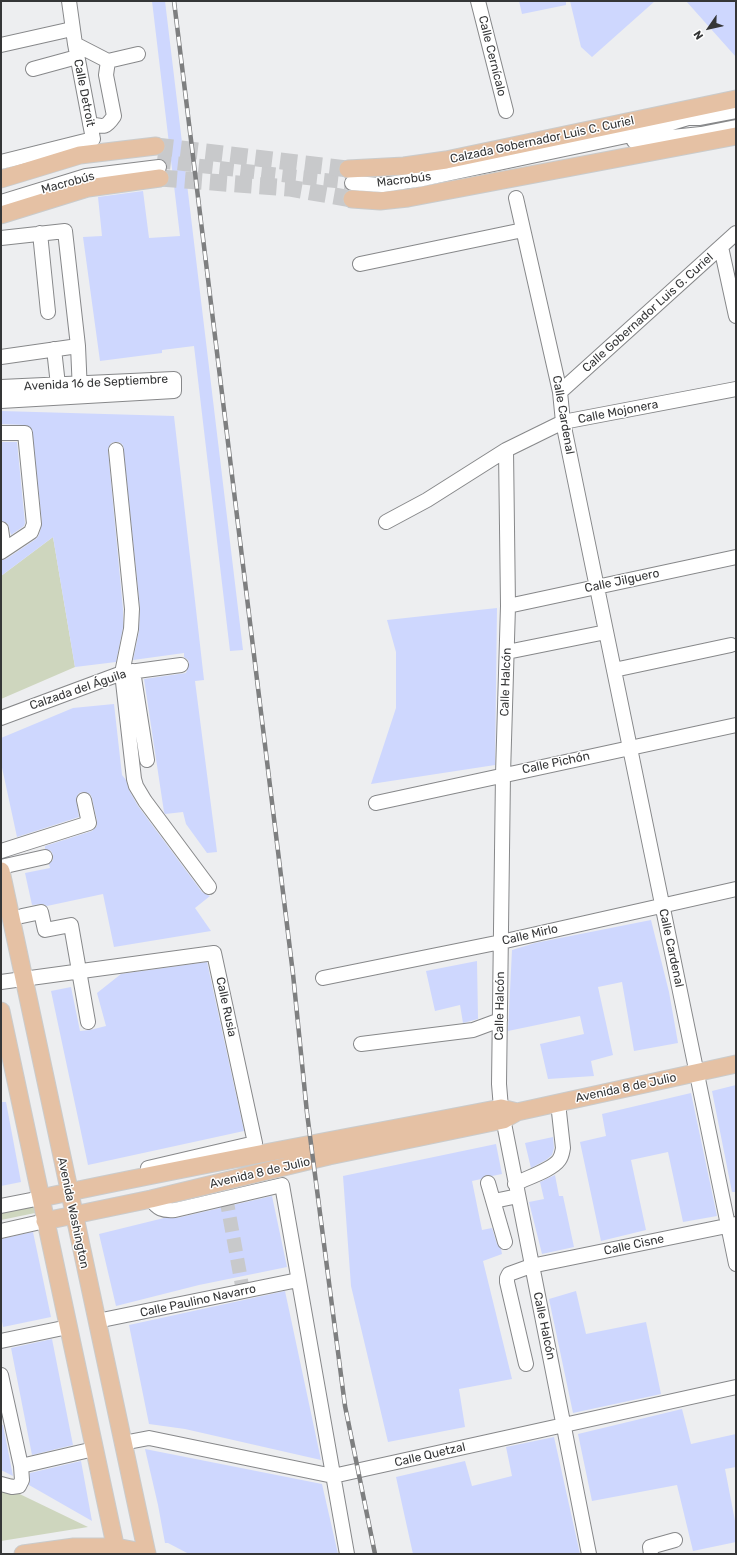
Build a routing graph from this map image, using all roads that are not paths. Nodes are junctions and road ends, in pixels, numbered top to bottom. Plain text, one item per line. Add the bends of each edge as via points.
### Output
1 (69, 1) edge
2 (478, 1) edge
3 (72, 29) junction
4 (1, 44) edge
5 (76, 51) junction
6 (138, 54) dead end
7 (108, 61) junction
8 (33, 69) dead end
9 (736, 99) edge
10 (506, 111) dead end
11 (736, 111) edge
12 (90, 124) junction
13 (736, 127) edge
14 (736, 136) edge
15 (1, 162) edge
16 (158, 163) junction
17 (1, 179) edge
18 (351, 185) junction
19 (1, 194) edge
20 (516, 198) dead end
21 (1, 202) edge
22 (1, 215) edge
23 (523, 230) junction
24 (40, 233) junction
25 (736, 234) edge
26 (1, 238) edge
27 (721, 246) junction
28 (360, 264) dead end
29 (48, 312) dead end
30 (736, 316) edge
31 (78, 346) junction
32 (54, 349) junction
33 (1, 357) edge
34 (58, 385) junction
35 (1, 387) edge
36 (736, 389) edge
37 (80, 390) junction
38 (560, 392) junction
39 (1, 401) edge
40 (563, 422) junction
41 (1, 433) edge
42 (116, 450) dead end
43 (506, 450) junction
44 (386, 522) dead end
45 (1, 529) edge
46 (2, 551) edge
47 (736, 557) edge
48 (596, 586) junction
49 (508, 606) junction
50 (606, 632) junction
51 (731, 645) dead end
52 (507, 652) junction
53 (181, 665) dead end
54 (614, 670) junction
55 (127, 672) junction
56 (1, 718) edge
57 (736, 725) edge
58 (629, 748) junction
59 (147, 760) dead end
60 (503, 774) junction
61 (84, 800) dead end
62 (376, 802) dead end
63 (1, 851) edge
64 (45, 857) dead end
65 (1, 867) edge
66 (1, 871) edge
67 (209, 888) dead end
68 (736, 889) edge
69 (662, 905) junction
70 (22, 916) dead end
71 (501, 942) junction
72 (79, 971) junction
73 (24, 978) junction
74 (323, 978) dead end
75 (1, 982) edge
76 (1, 1011) edge
77 (500, 1020) junction
78 (88, 1022) dead end
79 (361, 1044) dead end
80 (736, 1064) edge
81 (696, 1072) junction
82 (558, 1103) junction
83 (507, 1113) junction
84 (131, 1179) junction
85 (488, 1183) dead end
86 (516, 1190) junction
87 (69, 1192) junction
88 (41, 1198) junction
89 (151, 1199) junction
90 (494, 1201) junction
91 (1, 1206) edge
92 (74, 1214) junction
93 (45, 1221) junction
94 (732, 1225) edge
95 (1, 1231) edge
96 (505, 1242) dead end
97 (736, 1264) edge
98 (532, 1266) junction
99 (298, 1280) junction
100 (97, 1321) junction
101 (68, 1327) junction
102 (1, 1341) edge
103 (526, 1364) dead end
104 (1, 1375) edge
105 (736, 1387) edge
106 (564, 1424) junction
107 (123, 1443) junction
108 (94, 1449) junction
109 (21, 1466) junction
110 (334, 1476) junction
111 (1, 1484) edge
112 (675, 1540) dead end
113 (81, 1550) edge
114 (116, 1550) edge
115 (23, 1554) edge
116 (148, 1554) edge
117 (347, 1554) edge
118 (590, 1554) edge
119 (651, 1554) edge

1 - 3 street, Calle Detroit
2 - 10 street, Calle Cernícalo
3 - 4 street
3 - 5 street, Calle Detroit
5 - 7 street
5 - 8 street
5 - 12 street, Calle Detroit
6 - 7 street
7 - 12 street via 106,74 114,116 108,125 102,127
9 - 18 main road, Calzada Gobernador Luis C. Curiel via 446,160 404,166
11 - 18 street, Macrobús via 688,118 631,135 423,179 382,185
12 - 15 street, Calle Detroit via 93,139
13 - 18 street, Macrobús via 701,134 634,141 483,170 425,184 384,190
14 - 18 main road via 408,198 380,201
16 - 17 main road via 80,155
16 - 19 street, Macrobús via 85,169
16 - 21 street, Macrobús via 86,176
16 - 22 main road
20 - 23 street, Calle Cardenal
23 - 28 street
23 - 38 street, Calle Cardenal
24 - 26 street
24 - 29 street
24 - 31 street via 65,231
25 - 27 street, Calle Gobernador Luis G. Curiel
27 - 30 street
27 - 38 street, Calle Gobernador Luis G. Curiel
31 - 32 street
31 - 37 street
32 - 33 street
32 - 34 street
34 - 35 street, Avenida 16 de Septiembre
34 - 37 street, Avenida 16 de Septiembre
36 - 40 street, Calle Mojonera
37 - 37 street, Avenida 16 de Septiembre via 174,391 174,379
37 - 39 street, Avenida 16 de Septiembre
38 - 40 street, Calle Cardenal
40 - 43 street, Calle Mojonera
40 - 48 street, Calle Cardenal
41 - 46 street via 25,433 34,524 31,532
42 - 55 street via 132,609
43 - 44 street via 441,492
43 - 49 street, Calle Halcón
45 - 46 street
47 - 48 street, Calle Jilguero
48 - 49 street, Calle Jilguero
48 - 50 street, Calle Cardenal
49 - 52 street, Calle Halcón
50 - 52 street
50 - 54 street, Calle Cardenal
51 - 54 street
52 - 60 street, Calle Halcón
53 - 55 street, Calzada del Águila
54 - 58 street, Calle Cardenal
55 - 56 street, Calzada del Águila
55 - 59 street
55 - 67 street via 136,786
57 - 58 street, Calle Pichón
58 - 60 street, Calle Pichón
58 - 69 street, Calle Cardenal
60 - 62 street, Calle Pichón
60 - 71 street, Calle Halcón
61 - 63 street via 89,823
64 - 65 street
66 - 73 main road, Avenida Washington
68 - 69 street, Calle Mirlo
69 - 71 street, Calle Mirlo
69 - 81 street, Calle Cardenal
70 - 72 street via 41,912 45,930 71,925
71 - 74 street, Calle Mirlo
71 - 77 street, Calle Halcón
72 - 73 street, Calle Rusia
72 - 78 street
72 - 84 street, Calle Rusia via 214,953 255,1143 141,1169
73 - 75 street, Calle Rusia
73 - 87 main road, Avenida Washington
76 - 88 main road
77 - 79 street via 473,1030
77 - 83 street, Calle Halcón
80 - 81 main road, Avenida 8 de Julio
81 - 82 main road, Avenida 8 de Julio
81 - 94 street, Calle Cardenal
82 - 83 main road, Avenida 8 de Julio
82 - 86 street via 562,1155 553,1166
83 - 84 main road, Avenida 8 de Julio
83 - 86 street, Calle Halcón
83 - 89 main road, Avenida 8 de Julio
84 - 87 main road, Avenida 8 de Julio
85 - 90 street
86 - 90 street
86 - 98 street, Calle Halcón
87 - 88 main road, Avenida 8 de Julio
87 - 92 main road, Avenida Washington
88 - 91 street, Avenida 8 de Julio
88 - 93 main road
89 - 92 main road, Avenida 8 de Julio
89 - 99 street via 160,1209 175,1210 282,1185
90 - 96 street
92 - 93 main road, Avenida 8 de Julio
92 - 100 main road, Avenida Washington
93 - 95 street, Avenida 8 de Julio
93 - 101 main road
94 - 97 street, Calle Cardenal
94 - 98 street, Calle Cisne
98 - 103 street, Calle Cisne via 513,1271 507,1278
98 - 106 street, Calle Halcón
99 - 100 street, Calle Paulino Navarro
99 - 110 street
100 - 107 main road, Avenida Washington
101 - 102 street
101 - 108 main road
104 - 109 street
105 - 106 street, Calle Quetzal
106 - 110 street, Calle Quetzal
106 - 118 street, Calle Halcón
107 - 110 street, Calle Quetzal via 149,1438
107 - 116 main road, Avenida Washington
108 - 109 street
108 - 114 main road
109 - 111 street via 22,1480 18,1486 12,1488
110 - 117 street
112 - 119 street via 650,1547
113 - 114 main road
113 - 115 main road
114 - 116 main road

